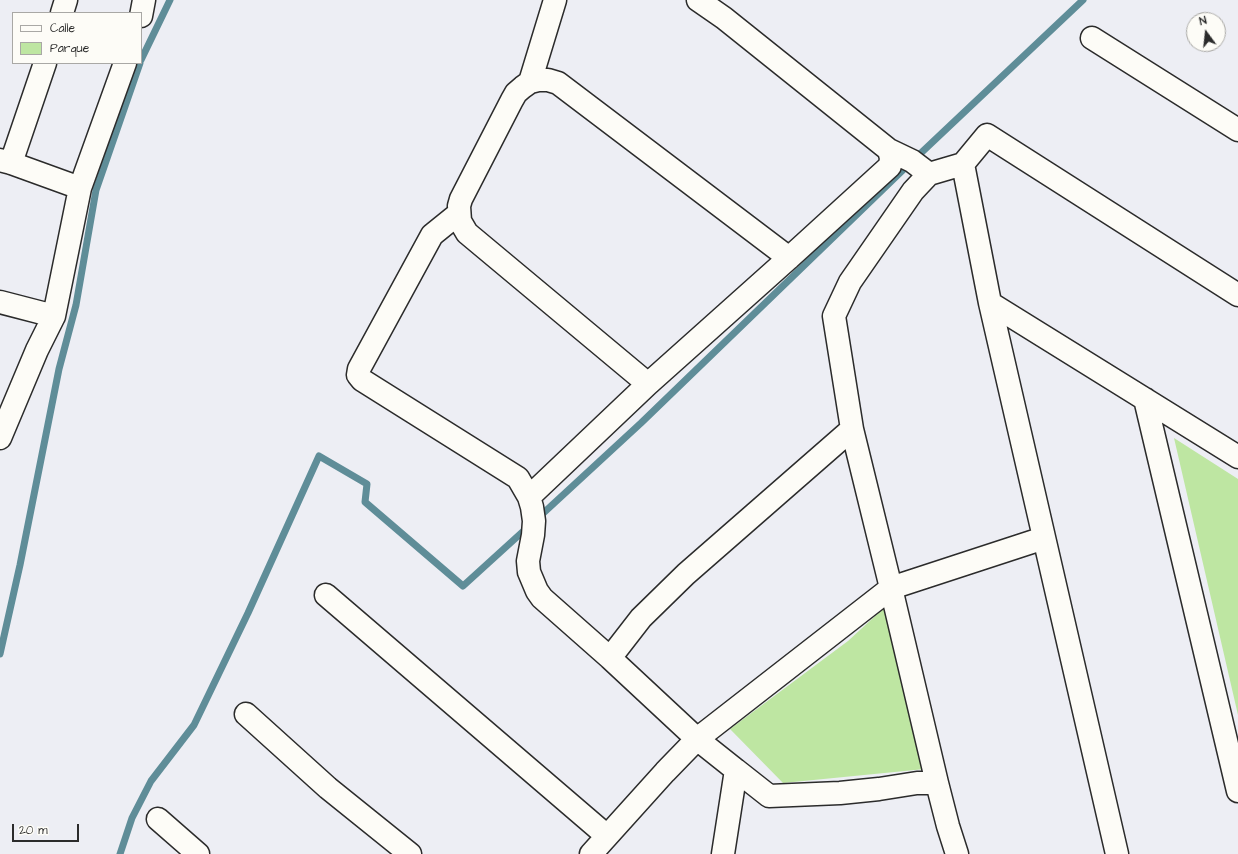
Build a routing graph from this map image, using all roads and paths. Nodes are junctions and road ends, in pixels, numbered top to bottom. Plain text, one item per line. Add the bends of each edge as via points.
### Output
1 (66, 0) edge
2 (144, 0) edge
3 (555, 0) edge
4 (698, 0) edge
5 (62, 12) edge
6 (142, 12) edge
7 (1092, 38) dead end
8 (45, 64) edge
9 (125, 64) edge
10 (530, 82) junction
11 (1238, 130) edge
12 (889, 150) junction
13 (6, 162) edge
14 (963, 164) junction
15 (929, 174) junction
16 (80, 188) junction
17 (458, 214) junction
18 (789, 258) junction
19 (1238, 295) edge
20 (0, 302) edge
21 (990, 303) junction
22 (54, 316) junction
23 (648, 384) junction
24 (1145, 399) junction
25 (852, 430) junction
26 (0, 438) edge
27 (1238, 457) edge
28 (529, 497) junction
29 (1044, 538) junction
30 (891, 588) junction
31 (326, 595) dead end
32 (610, 658) junction
33 (246, 714) dead end
34 (697, 739) junction
35 (736, 770) junction
36 (937, 783) junction
37 (1238, 791) edge
38 (158, 819) dead end
39 (607, 836) junction
40 (198, 854) edge
41 (410, 854) edge
42 (591, 854) edge
43 (723, 854) edge
44 (957, 854) edge
45 (1117, 854) edge

1 - 5 street
2 - 6 street
3 - 10 street
4 - 12 street
7 - 11 street
8 - 13 street
9 - 16 street
10 - 17 street via 522,87 512,100 461,199
10 - 18 street via 548,80 558,83
12 - 15 street
12 - 18 street via 892,158 890,166
13 - 16 street
14 - 15 street
14 - 19 street via 987,135
14 - 21 street
15 - 25 street via 913,191 850,282 834,316
16 - 22 street
17 - 23 street via 467,233
17 - 28 street via 432,235 358,375 362,380 518,478
18 - 23 street
20 - 22 street
21 - 24 street
21 - 29 street
22 - 26 street
23 - 28 street
24 - 27 street
24 - 37 street
25 - 30 street
25 - 32 street via 686,574 642,618
28 - 32 street via 534,521 528,561 532,583 542,598
29 - 30 street
29 - 45 street
30 - 34 street
30 - 36 street
31 - 39 street
32 - 34 street
33 - 41 street via 328,788
34 - 35 street
34 - 39 street
35 - 36 street via 769,796 840,793 917,783
35 - 43 street
36 - 44 street
38 - 40 street
39 - 42 street

